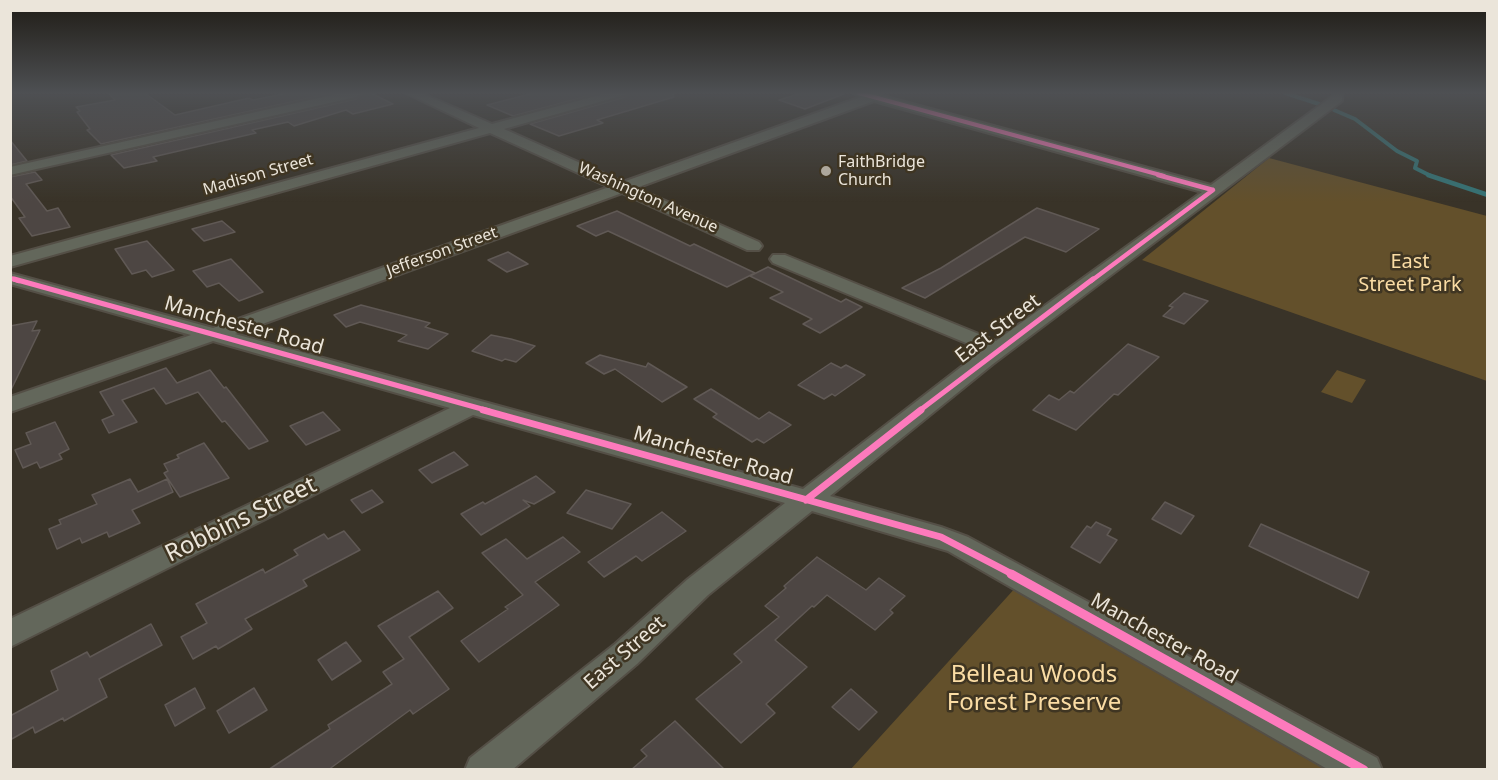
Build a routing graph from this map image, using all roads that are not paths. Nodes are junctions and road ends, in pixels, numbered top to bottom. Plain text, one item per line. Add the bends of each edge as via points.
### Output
1 (195, 129) edge
2 (488, 129) edge
3 (496, 129) edge
4 (776, 129) edge
5 (992, 129) edge
6 (1295, 129) edge
7 (10, 171) edge
8 (624, 187) junction
9 (1213, 190) junction
10 (753, 246) dead end
11 (779, 259) dead end
12 (10, 262) edge
13 (10, 278) edge
14 (212, 334) junction
15 (998, 349) junction
16 (10, 405) edge
17 (471, 406) junction
18 (806, 500) junction
19 (10, 634) edge
20 (483, 770) edge
21 (1364, 770) edge

1 - 7 street
2 - 12 street, Madison Street
3 - 8 street, Washington Avenue
4 - 8 street, Jefferson Street
5 - 9 street
6 - 9 street, East Street
8 - 10 street, Washington Avenue
8 - 14 street, Jefferson Street
9 - 15 street, East Street
11 - 15 street
13 - 14 street, Manchester Road
14 - 16 street, Jefferson Street
14 - 17 street, Manchester Road
15 - 18 street, East Street
17 - 18 street, Manchester Road
17 - 19 street, Robbins Street
18 - 20 street, East Street
18 - 21 street, Manchester Road via 958,544

